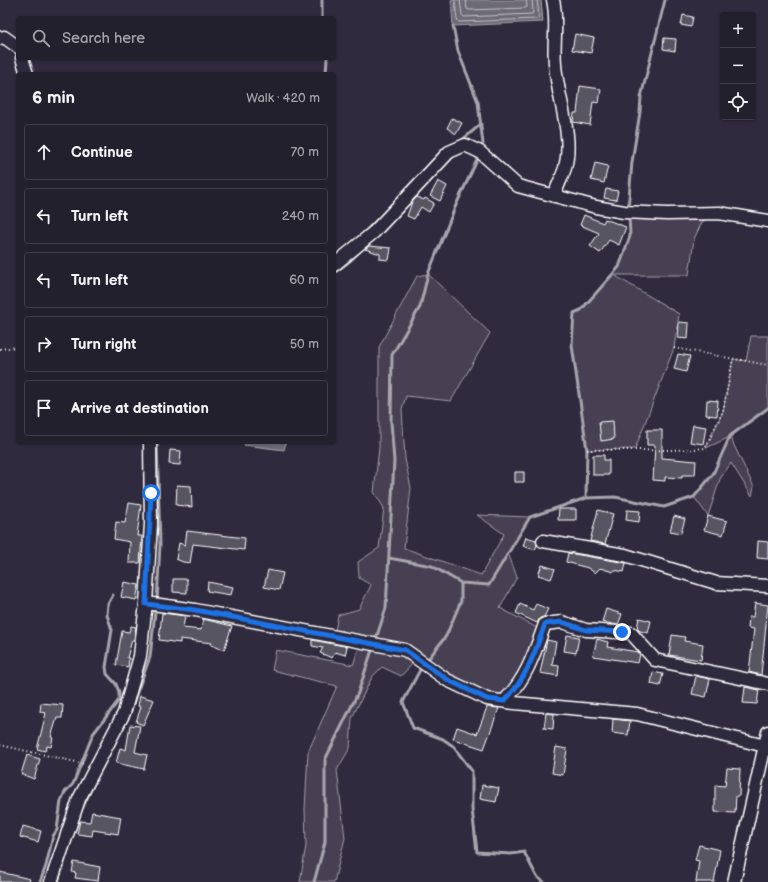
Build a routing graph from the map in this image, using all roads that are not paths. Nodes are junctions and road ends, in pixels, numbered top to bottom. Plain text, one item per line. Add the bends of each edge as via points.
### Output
1 (552, 0) edge
2 (0, 38) edge
3 (16, 46) edge
4 (23, 60) edge
5 (26, 72) edge
6 (554, 196) junction
7 (768, 221) edge
8 (336, 263) edge
9 (150, 444) edge
10 (543, 541) dead end
11 (768, 586) edge
12 (146, 604) junction
13 (768, 684) edge
14 (504, 701) junction
15 (768, 732) edge
16 (765, 746) junction
17 (51, 882) edge
18 (734, 882) edge

1 - 6 street via 556,12 555,65 565,124 566,150 565,167
2 - 3 street
4 - 5 street
6 - 7 street via 624,212 719,213
6 - 8 street via 518,186 480,152 464,145 449,152 374,232
9 - 12 street
10 - 11 street via 625,555 716,583
12 - 14 street via 195,610 405,650 448,680 487,699
12 - 17 street via 140,656 124,713 94,766 79,799
13 - 14 street via 655,660 631,633 586,630 562,622 545,624 526,673 513,693
14 - 16 street via 637,714
15 - 16 street
16 - 18 street

